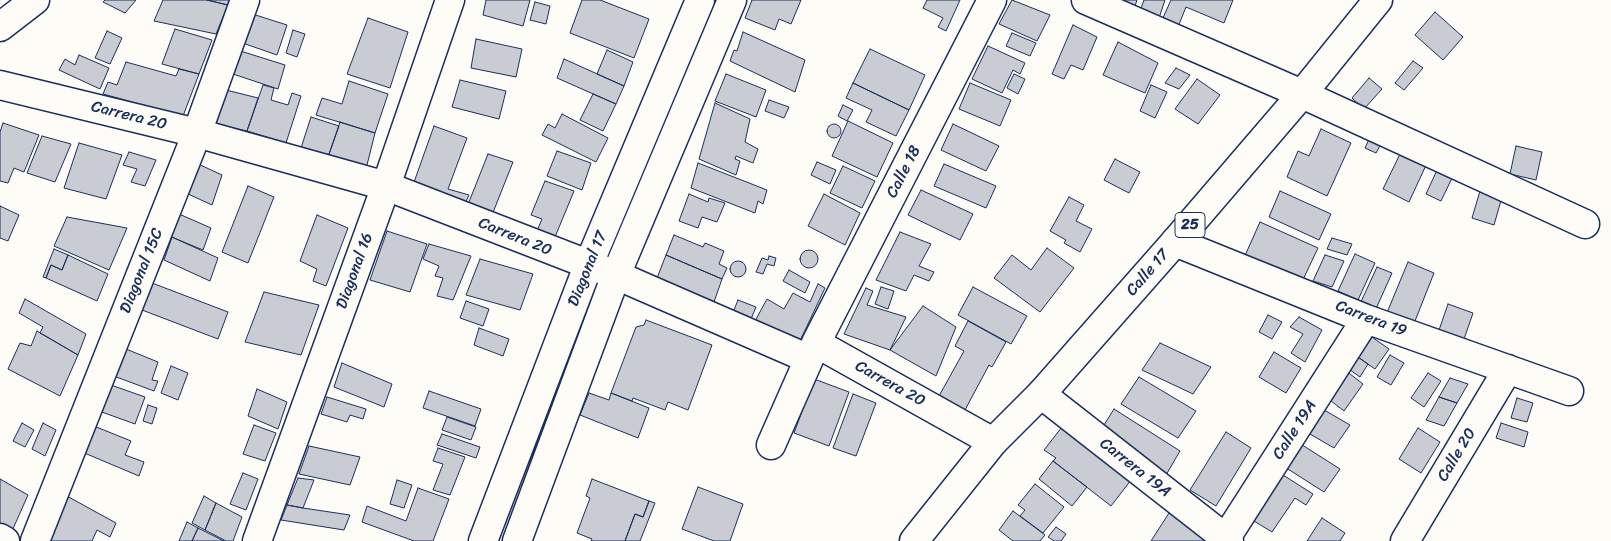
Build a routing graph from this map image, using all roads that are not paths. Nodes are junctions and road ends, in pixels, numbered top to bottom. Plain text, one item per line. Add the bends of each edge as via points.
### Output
1 (35, 0) edge
2 (245, 0) edge
3 (450, 0) edge
4 (700, 0) edge
5 (732, 0) edge
6 (992, 0) edge
7 (1086, 0) edge
8 (1378, 0) edge
9 (0, 27) edge
10 (0, 85) edge
11 (1302, 94) junction
12 (197, 133) junction
13 (386, 186) junction
14 (1585, 224) dead end
15 (1175, 242) junction
16 (588, 266) junction
17 (616, 275) junction
18 (1366, 319) junction
19 (812, 351) junction
20 (1508, 369) junction
21 (1569, 391) dead end
22 (1042, 394) junction
23 (993, 442) junction
24 (771, 445) dead end
25 (0, 538) edge
26 (1226, 540) edge
27 (5, 541) edge
28 (35, 541) edge
29 (257, 541) edge
30 (483, 541) edge
31 (517, 541) edge
32 (914, 541) edge
33 (1405, 541) edge

1 - 9 main road
2 - 12 main road, Diagonal 15C
3 - 13 main road, Diagonal 16
4 - 16 main road, Diagonal 17
5 - 17 main road, Diagonal 17
6 - 19 main road, Calle 18
7 - 11 main road
8 - 11 main road, Calle 17 / 25
10 - 12 main road, Carrera 20
11 - 14 main road
11 - 15 main road, Calle 17 / 25
12 - 13 main road, Carrera 20
12 - 28 main road, Diagonal 15C
13 - 16 main road, Carrera 20
13 - 29 main road, Diagonal 16
15 - 18 main road, Carrera 19
15 - 22 main road, Calle 17 / 25
16 - 17 main road, Carrera 20
16 - 30 main road, Diagonal 17
17 - 19 main road, Carrera 20
17 - 31 main road, Diagonal 17
18 - 20 main road, Carrera 19
18 - 26 main road, Calle 19A
19 - 23 main road, Carrera 20
19 - 24 main road, Calle 18
20 - 21 main road, Carrera 19
20 - 33 main road, Calle 20
22 - 23 main road, Calle 17 / 25
22 - 26 main road, Carrera 19A
23 - 32 main road, Calle 17 / 25
25 - 27 main road

